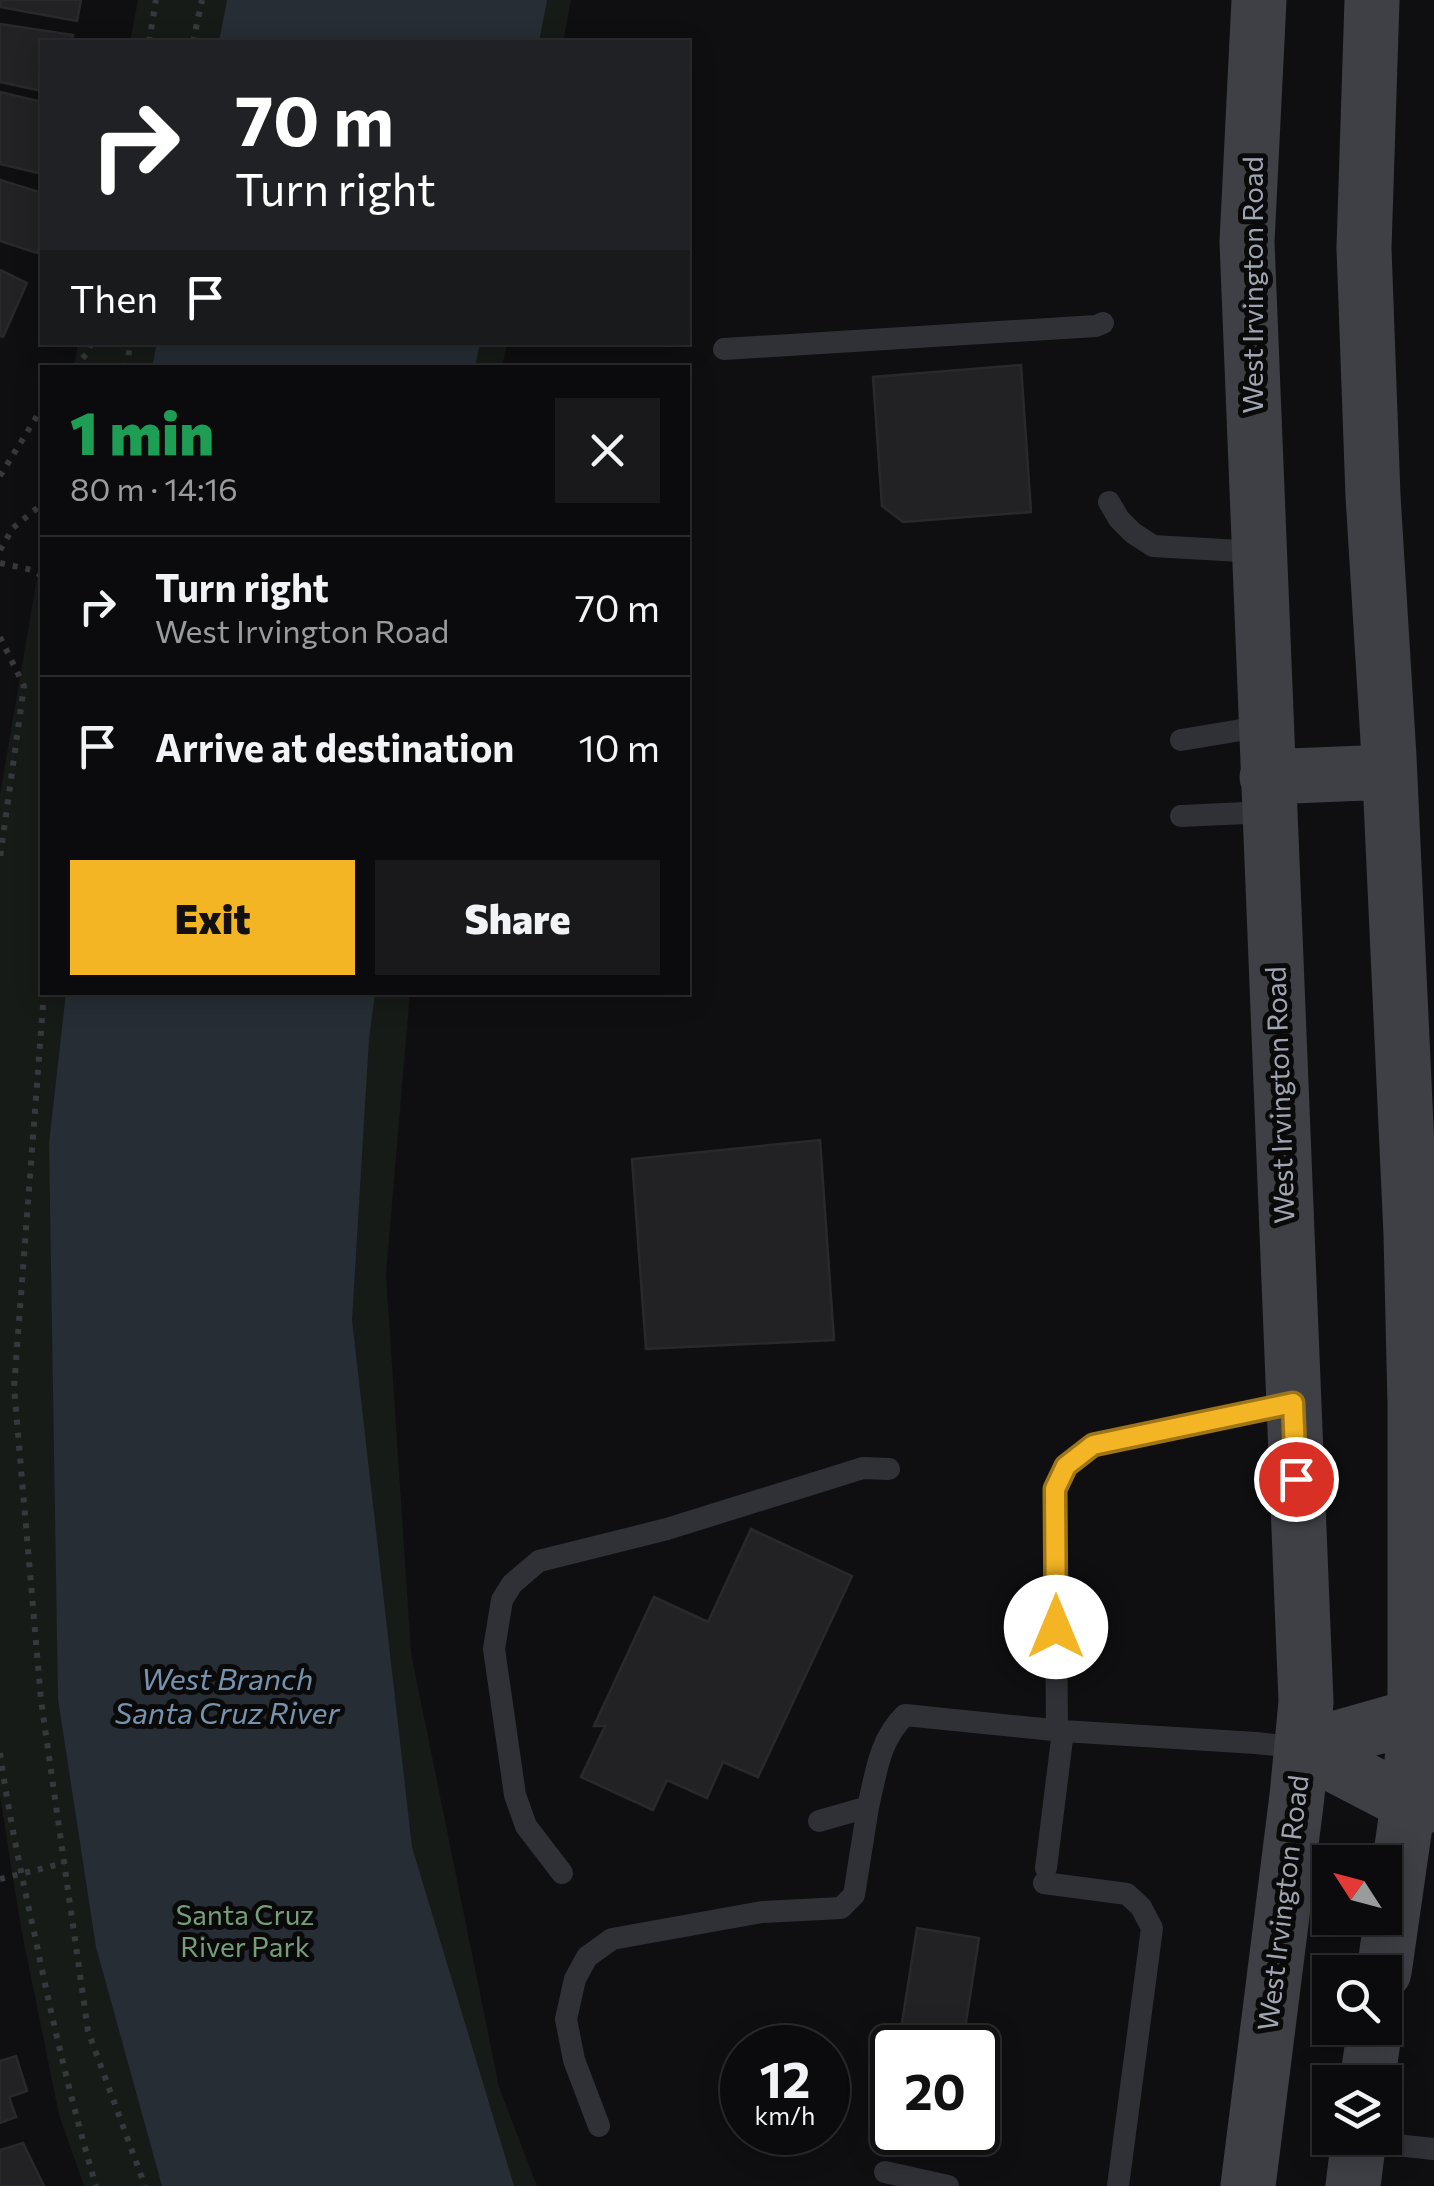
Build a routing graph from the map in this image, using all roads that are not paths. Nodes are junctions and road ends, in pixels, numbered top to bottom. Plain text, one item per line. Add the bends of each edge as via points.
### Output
1 (1259, 0) edge
2 (1372, 0) edge
3 (1103, 323) dead end
4 (724, 349) dead end
5 (1109, 502) dead end
6 (1258, 552) junction
7 (1181, 740) dead end
8 (1267, 772) junction
9 (1389, 772) junction
10 (1181, 816) dead end
11 (1293, 1403) junction
12 (1424, 1404) edge
13 (890, 1470) dead end
14 (1425, 1717) edge
15 (1060, 1730) junction
16 (1302, 1748) junction
17 (1421, 1804) edge
18 (868, 1807) junction
19 (819, 1821) dead end
20 (562, 1873) dead end
21 (1388, 1955) edge
22 (599, 2126) dead end
23 (1434, 2149) edge
24 (1402, 2151) edge
25 (885, 2172) dead end
26 (948, 2186) edge
27 (1118, 2186) edge
28 (1248, 2186) edge

1 - 6 main road, West Irvington Road via 1246,242
2 - 9 main road via 1364,248
3 - 4 lane
5 - 6 lane via 1133,534 1153,546
6 - 8 main road, West Irvington Road
7 - 8 lane
8 - 9 main road
8 - 10 lane
8 - 11 main road, West Irvington Road
9 - 12 main road
11 - 15 lane via 1093,1445 1066,1466 1055,1489
11 - 16 main road, West Irvington Road via 1306,1702
12 - 14 main road
13 - 20 lane via 863,1468 539,1561 512,1584 502,1600 494,1649 515,1795 526,1826
14 - 16 main road
14 - 17 main road
15 - 16 lane
15 - 18 lane via 905,1716 880,1751
15 - 27 lane via 1044,1875 1128,1894 1152,1928
16 - 17 main road
16 - 28 main road, West Irvington Road
17 - 21 main road
18 - 19 lane
18 - 22 lane via 854,1896 841,1908 762,1912 612,1939 587,1957 574,1979 566,2019
23 - 24 lane
25 - 26 lane

